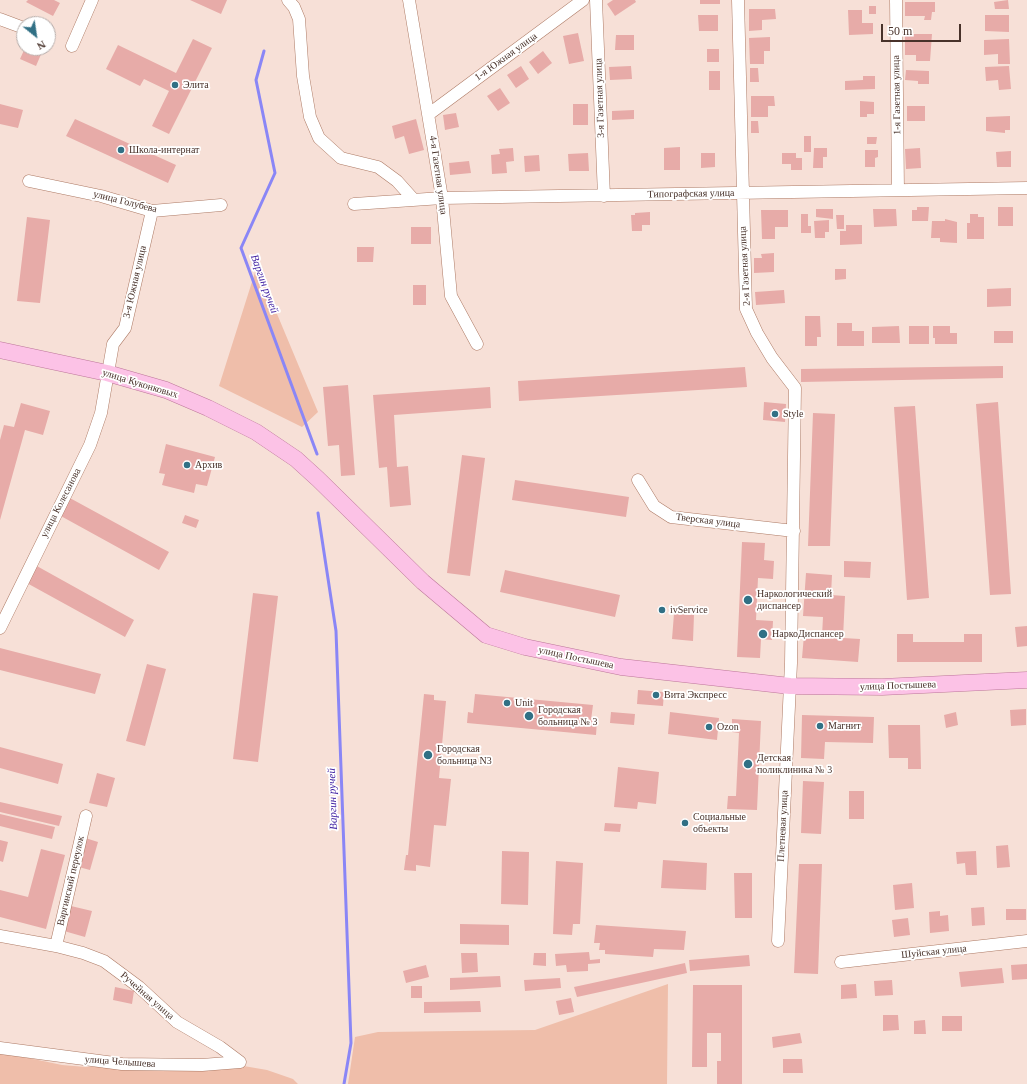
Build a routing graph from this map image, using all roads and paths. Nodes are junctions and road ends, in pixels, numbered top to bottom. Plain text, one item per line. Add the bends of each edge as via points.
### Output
1 (92, 0) edge
2 (288, 0) edge
3 (409, 0) edge
4 (583, 0) edge
5 (596, 0) edge
6 (738, 0) edge
7 (896, 0) edge
8 (0, 19) edge
9 (16, 25) edge
10 (72, 46) dead end
11 (429, 114) junction
12 (29, 181) dead end
13 (1027, 188) edge
14 (898, 190) junction
15 (742, 193) junction
16 (604, 196) junction
17 (442, 198) junction
18 (414, 200) junction
19 (354, 204) dead end
20 (221, 205) dead end
21 (152, 211) junction
22 (478, 344) dead end
23 (0, 350) edge
24 (0, 356) edge
25 (71, 365) junction
26 (107, 373) junction
27 (208, 408) joint
28 (638, 480) dead end
29 (794, 531) junction
30 (0, 628) edge
31 (1027, 680) edge
32 (790, 686) junction
33 (86, 816) dead end
34 (0, 936) edge
35 (778, 941) dead end
36 (1027, 941) edge
37 (56, 946) junction
38 (841, 962) dead end
39 (0, 1048) edge
40 (240, 1062) joint

1 - 10 street
2 - 18 street via 299,19 303,76 310,117 319,138 341,158 378,167 397,181
3 - 11 street, 4-я Газетная улица
4 - 11 street, 1-я Южная улица
5 - 16 street, 3-я Газетная улица
6 - 15 street, 2-я Газетная улица
7 - 14 street, 1-я Газетная улица
8 - 9 street
11 - 17 street, 4-я Газетная улица
12 - 21 street, улица Голубева via 101,196
13 - 14 street, Типографская улица
14 - 15 street, Типографская улица
15 - 16 street, Типографская улица
15 - 29 street, 2-я Газетная улица via 746,309 756,333 795,388
16 - 17 street, Типографская улица
17 - 18 street, Типографская улица
17 - 22 street, 4-я Газетная улица via 451,296
18 - 19 street, Типографская улица
20 - 21 street, улица Голубева
21 - 26 street, 3-я Южная улица via 125,328 113,344
23 - 25 main road, улица Куконковых
24 - 25 main road, улица Куконковых
25 - 26 main road, улица Куконковых
26 - 27 main road, улица Куконковых via 166,390
26 - 30 street, улица Колесанова via 101,413 90,445
27 - 32 main road, улица Постышева via 256,432 296,459 423,582 486,635 525,647 621,667
28 - 29 street, Тверская улица via 654,506 671,517
29 - 32 street, 2-я Газетная улица
31 - 32 main road, улица Постышева via 882,687
32 - 35 street, Плетневая улица
33 - 37 street, Варгинский переулок
34 - 37 street, Ручейная улица
36 - 38 street, Шуйская улица
37 - 40 street, Ручейная улица via 104,961 139,987 177,1022
39 - 40 street, улица Челышева via 122,1064 202,1065

